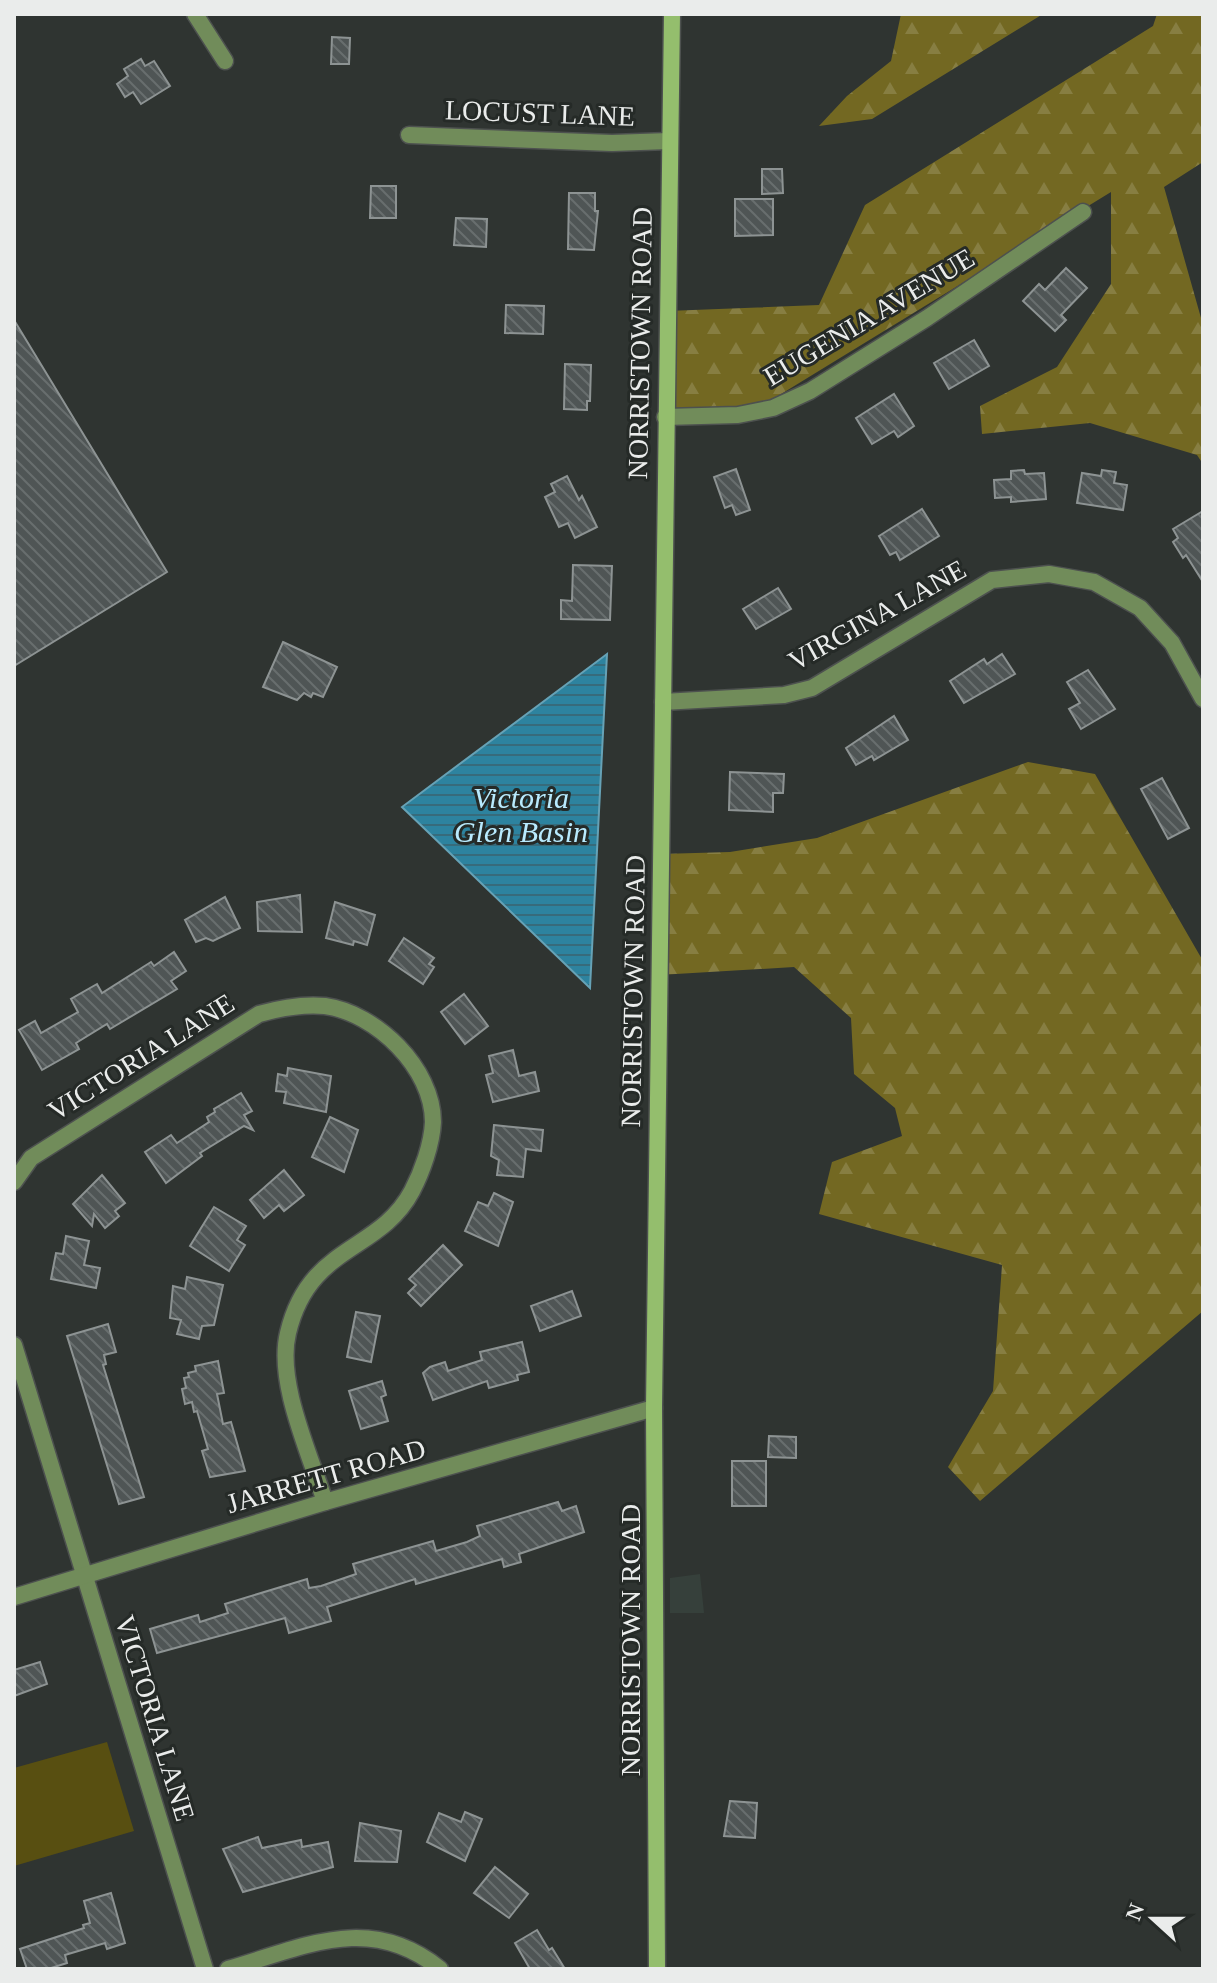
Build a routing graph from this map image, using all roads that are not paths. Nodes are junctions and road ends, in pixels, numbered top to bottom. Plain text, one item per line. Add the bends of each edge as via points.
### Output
1 (195, 14) edge
2 (672, 14) edge
3 (225, 61) dead end
4 (409, 135) dead end
5 (669, 141) junction
6 (1083, 212) dead end
7 (665, 417) junction
8 (1203, 699) edge
9 (663, 702) junction
10 (14, 1182) edge
11 (14, 1345) edge
12 (654, 1408) junction
13 (325, 1502) junction
14 (85, 1575) junction
15 (14, 1597) edge
16 (205, 1969) edge
17 (228, 1969) edge
18 (440, 1969) edge
19 (657, 1969) edge

1 - 3 street
2 - 5 main road, NORRISTOWN ROAD
4 - 5 street, LOCUST LANE
5 - 7 main road, NORRISTOWN ROAD
6 - 7 street, EUGENIA AVENUE via 798,397 738,415
7 - 9 main road, NORRISTOWN ROAD
8 - 9 street, VIRGINA LANE via 1172,643 1140,608 1094,582 1049,574 1015,575 983,585 812,688 784,695
9 - 12 main road, NORRISTOWN ROAD
10 - 13 street, VICTORIA LANE via 31,1158 259,1014 324,1006 361,1019 387,1037 421,1075 431,1106 433,1123 418,1176 399,1211 314,1275 287,1334 285,1372
11 - 14 street, VICTORIA LANE
12 - 13 street, JARRETT ROAD
12 - 19 main road, NORRISTOWN ROAD
13 - 14 street, JARRETT ROAD
14 - 15 street, JARRETT ROAD
14 - 16 street, VICTORIA LANE
17 - 18 street via 336,1937 357,1936 383,1938

